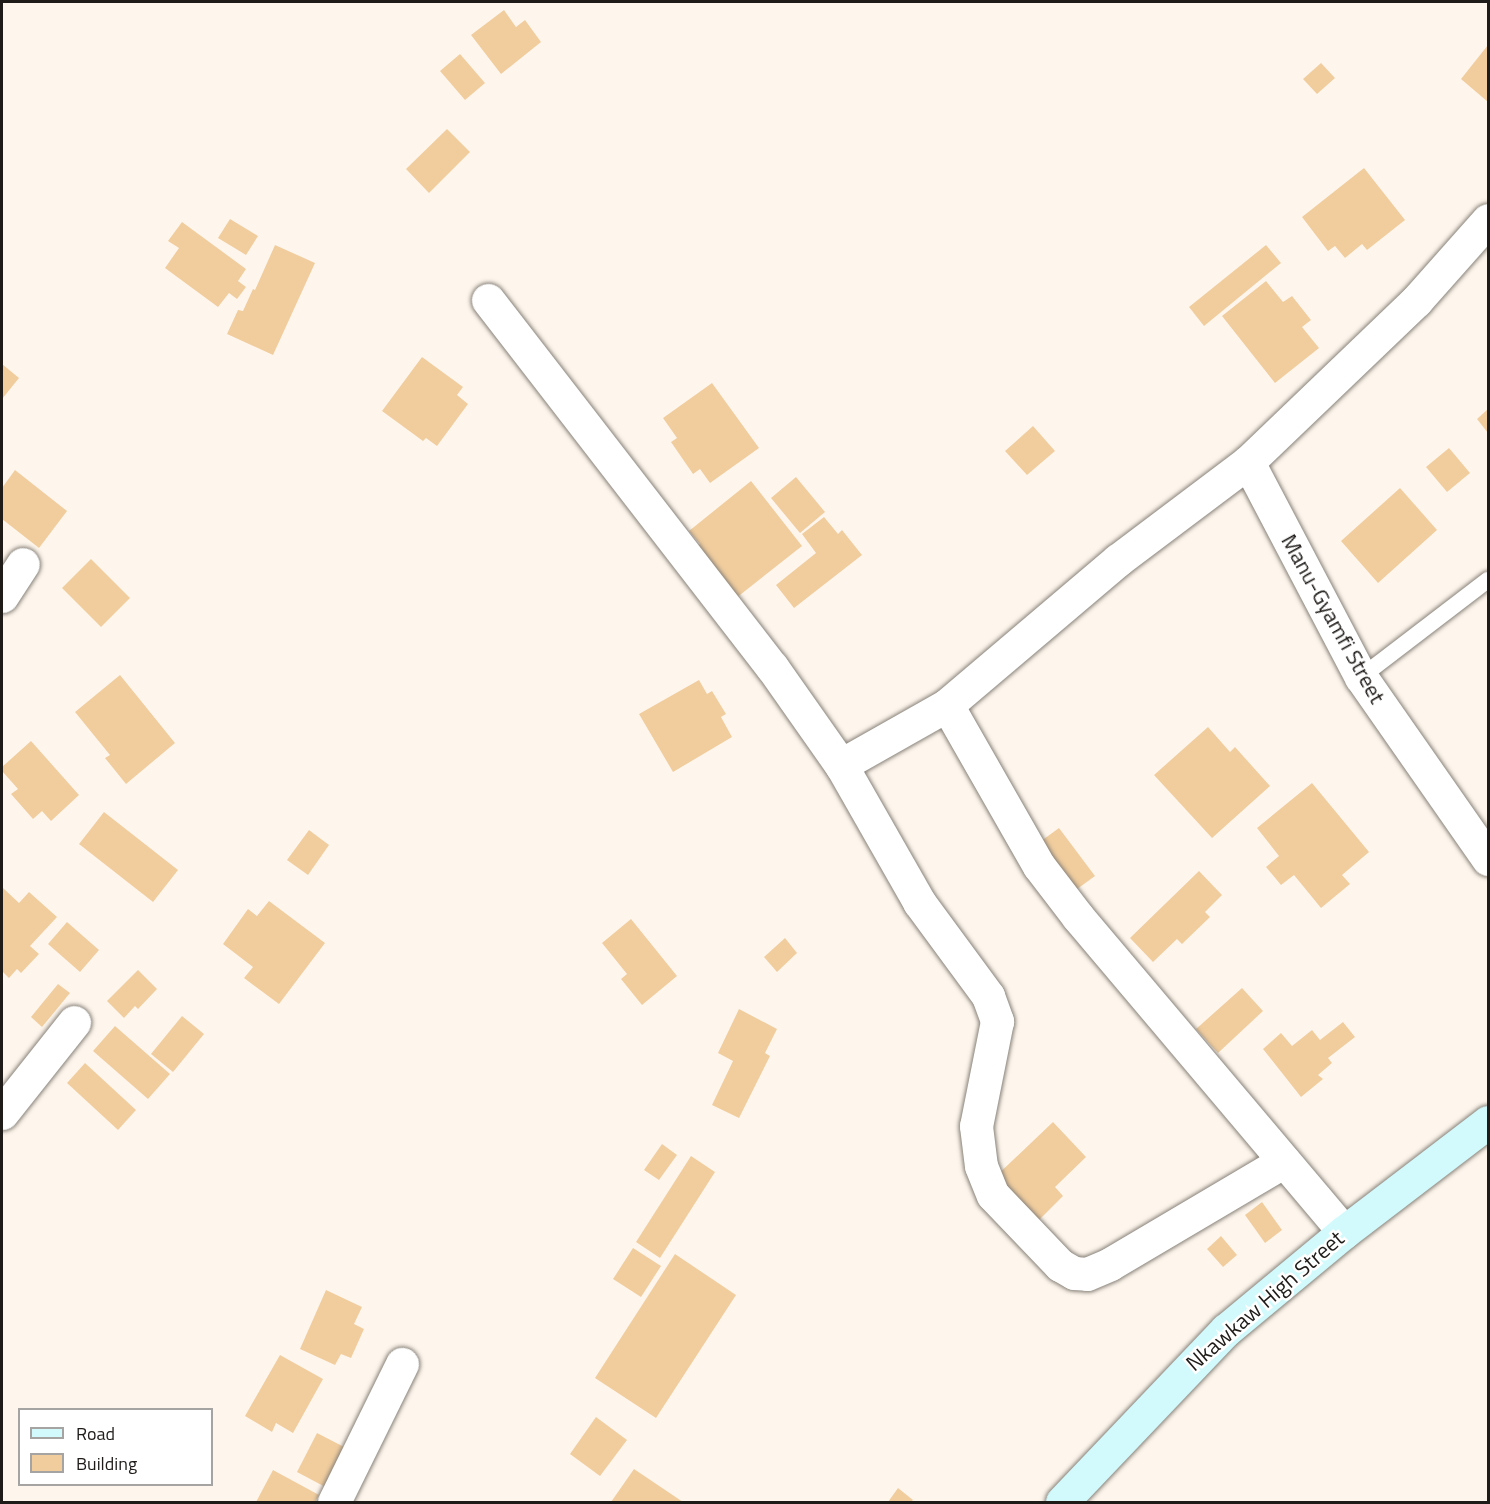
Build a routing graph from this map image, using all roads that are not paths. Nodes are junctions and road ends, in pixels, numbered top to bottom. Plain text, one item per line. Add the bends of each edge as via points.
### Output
1 (1488, 220) edge
2 (488, 300) dead end
3 (1248, 462) junction
4 (23, 564) dead end
5 (1488, 580) edge
6 (2, 596) edge
7 (1361, 677) junction
8 (947, 705) junction
9 (842, 765) junction
10 (1488, 859) edge
11 (74, 1022) dead end
12 (2, 1113) edge
13 (1488, 1122) edge
14 (1284, 1161) junction
15 (1344, 1232) junction
16 (402, 1364) dead end
17 (334, 1503) edge
18 (1062, 1503) edge

1 - 3 street via 1416,301
2 - 9 street via 723,603
3 - 7 street, Manu-Gyamfi Street
3 - 8 street via 1118,560
4 - 6 street
5 - 7 lane
7 - 10 street, Manu-Gyamfi Street
8 - 9 street
8 - 14 street via 1040,866 1078,917
9 - 14 street via 919,902 988,996 997,1021 976,1126 981,1166 993,1195 1060,1265 1074,1273 1087,1274 1110,1264
11 - 12 street
13 - 15 main road, Nkawkaw High Street
14 - 15 street
15 - 18 main road, Nkawkaw High Street via 1226,1330
16 - 17 street

